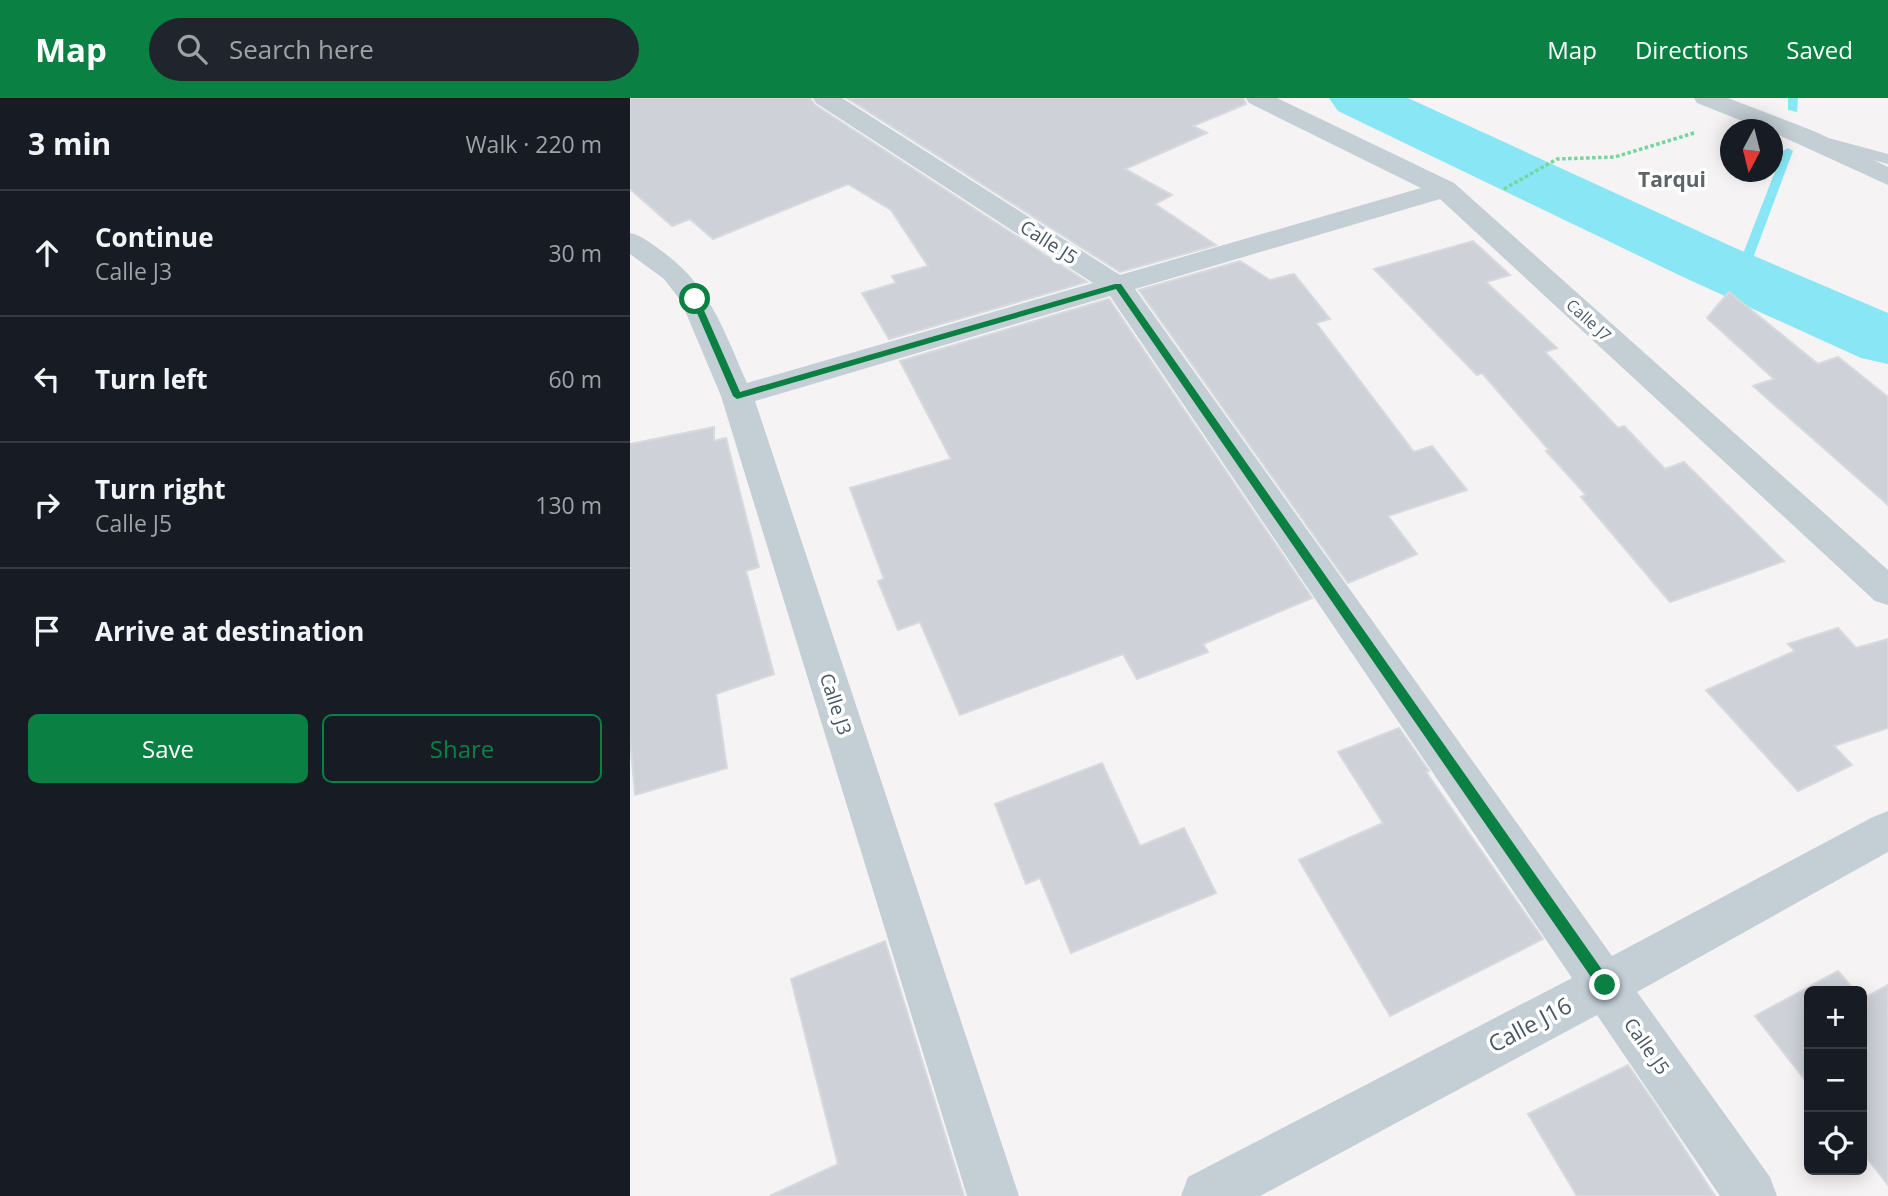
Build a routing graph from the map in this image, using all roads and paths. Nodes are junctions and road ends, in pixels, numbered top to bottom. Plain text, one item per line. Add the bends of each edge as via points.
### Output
1 (825, 98) edge
2 (1258, 98) edge
3 (1706, 98) edge
4 (1751, 116) junction
5 (1807, 137) junction
6 (1888, 159) edge
7 (1888, 177) edge
8 (1445, 189) junction
9 (1494, 194) dead end
10 (630, 242) edge
11 (1118, 286) junction
12 (737, 396) junction
13 (1888, 590) edge
14 (1888, 830) edge
15 (1605, 985) junction
16 (993, 1196) edge
17 (1207, 1196) edge
18 (1751, 1196) edge

1 - 11 street, Calle J5
2 - 8 street, Calle J7
3 - 4 street
4 - 5 street
4 - 9 path via 1615,158 1557,159
5 - 6 lane
5 - 7 street
8 - 11 street
8 - 13 street, Calle J7
10 - 12 street, Calle J3 via 674,273 695,299
11 - 12 street
11 - 15 street, Calle J5
12 - 16 street, Calle J3
14 - 15 street, Calle J16
15 - 17 street, Calle J16
15 - 18 street, Calle J5

